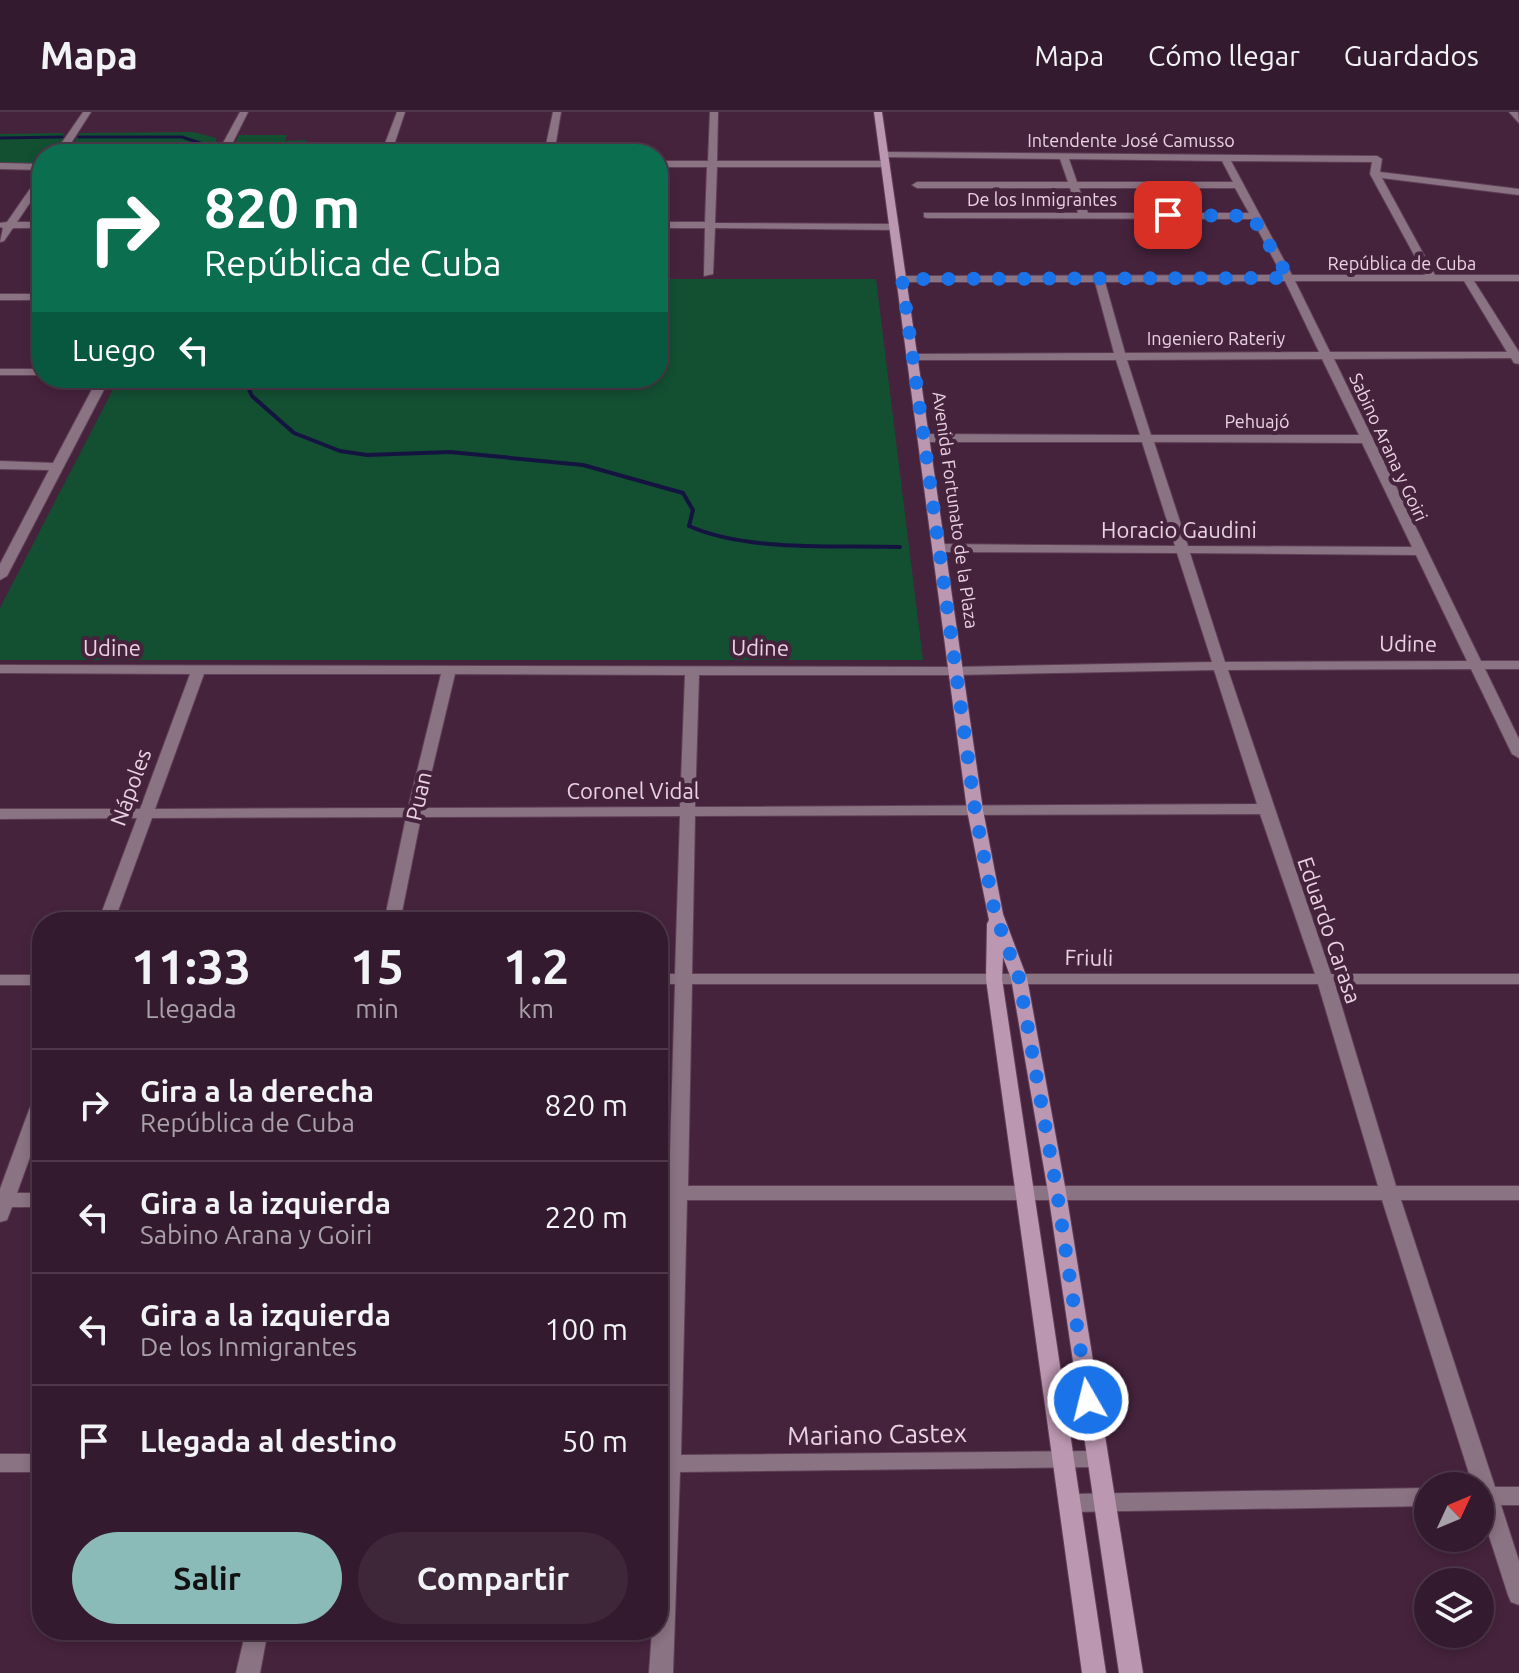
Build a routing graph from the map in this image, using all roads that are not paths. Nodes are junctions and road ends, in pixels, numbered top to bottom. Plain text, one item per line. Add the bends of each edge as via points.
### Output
1 (87, 112) edge
2 (244, 112) edge
3 (401, 112) edge
4 (557, 112) edge
5 (714, 112) edge
6 (878, 112) edge
7 (1513, 112) edge
8 (1519, 120) edge
9 (66, 144) edge
10 (227, 144) edge
11 (390, 144) edge
12 (551, 144) edge
13 (1063, 156) junction
14 (1225, 157) junction
15 (884, 159) junction
16 (668, 164) edge
17 (712, 164) junction
18 (0, 166) edge
19 (32, 167) edge
20 (1375, 174) junction
21 (1073, 184) junction
22 (917, 185) dead end
23 (1237, 185) junction
24 (32, 191) edge
25 (1519, 192) edge
26 (927, 215) dead end
27 (1084, 215) junction
28 (1252, 216) junction
29 (5, 225) edge
30 (32, 225) edge
31 (668, 225) edge
32 (710, 225) junction
33 (894, 227) junction
34 (0, 239) edge
35 (708, 274) dead end
36 (1289, 278) junction
37 (1519, 278) edge
38 (902, 279) junction
39 (1099, 279) junction
40 (1432, 279) junction
41 (1468, 279) junction
42 (0, 297) edge
43 (32, 297) edge
44 (1326, 355) junction
45 (1120, 356) junction
46 (913, 357) junction
47 (1517, 357) edge
48 (0, 372) edge
49 (32, 372) edge
50 (99, 388) edge
51 (924, 438) junction
52 (1147, 439) junction
53 (1367, 439) junction
54 (0, 465) edge
55 (58, 467) junction
56 (940, 548) junction
57 (1182, 548) junction
58 (1418, 551) junction
59 (0, 576) edge
60 (1476, 665) junction
61 (1519, 665) edge
62 (1220, 667) junction
63 (0, 669) edge
64 (199, 669) junction
65 (692, 669) junction
66 (449, 671) junction
67 (956, 671) junction
68 (1519, 754) edge
69 (1266, 809) junction
70 (975, 810) junction
71 (687, 811) junction
72 (414, 813) junction
73 (0, 814) edge
74 (145, 814) junction
75 (110, 912) edge
76 (394, 912) edge
77 (995, 914) junction
78 (1019, 978) junction
79 (668, 979) edge
80 (681, 979) junction
81 (994, 979) junction
82 (1519, 979) edge
83 (0, 980) edge
84 (32, 980) edge
85 (1326, 982) junction
86 (32, 1126) edge
87 (1026, 1192) junction
88 (1057, 1192) junction
89 (668, 1193) edge
90 (680, 1193) junction
91 (1389, 1193) junction
92 (1519, 1193) edge
93 (32, 1201) edge
94 (2, 1205) edge
95 (668, 1410) edge
96 (1096, 1459) junction
97 (1064, 1460) junction
98 (0, 1463) edge
99 (32, 1463) edge
100 (668, 1464) edge
101 (1476, 1472) edge
102 (1494, 1496) edge
103 (1519, 1496) edge
104 (1414, 1497) edge
105 (1104, 1502) junction
106 (1070, 1503) junction
107 (1494, 1524) edge
108 (1519, 1595) edge
109 (255, 1640) edge
110 (662, 1640) edge
111 (248, 1673) edge
112 (661, 1673) edge
113 (1094, 1673) edge
114 (1131, 1673) edge

1 - 9 street
2 - 10 street
3 - 11 street
4 - 12 street
5 - 17 street
6 - 15 main road, Avenida Fortunato de la Plaza
7 - 8 street
13 - 14 street, Intendente José Camusso
13 - 15 street, Intendente José Camusso
13 - 21 street
14 - 20 street, Intendente José Camusso via 1377,159
14 - 23 street, Sabino Arana y Goiri
15 - 17 street, Intendente José Camusso
15 - 33 main road, Avenida Fortunato de la Plaza
16 - 17 street, Intendente José Camusso
17 - 32 street
18 - 19 street
20 - 25 street
20 - 40 street
21 - 22 street
21 - 23 street
21 - 27 street
23 - 28 street, Sabino Arana y Goiri
24 - 29 street
26 - 27 street, De los Inmigrantes
27 - 28 street, De los Inmigrantes
28 - 36 street, Sabino Arana y Goiri
29 - 30 street
29 - 34 street
31 - 32 street
32 - 33 street
32 - 35 street
33 - 38 main road, Avenida Fortunato de la Plaza
36 - 39 street, República de Cuba
36 - 40 street, República de Cuba
36 - 44 street, Sabino Arana y Goiri
37 - 41 street, República de Cuba
38 - 39 street, República de Cuba
38 - 46 main road, Avenida Fortunato de la Plaza
39 - 45 street, Eduardo Carasa
40 - 41 street, República de Cuba
41 - 47 street
42 - 43 street
44 - 45 street, Ingeniero Rateriy
44 - 47 street, Ingeniero Rateriy
44 - 53 street, Sabino Arana y Goiri
45 - 46 street, Ingeniero Rateriy
45 - 52 street, Eduardo Carasa
46 - 51 main road, Avenida Fortunato de la Plaza
48 - 49 street
50 - 55 street
51 - 52 street, Pehuajó
51 - 56 main road, Avenida Fortunato de la Plaza
52 - 53 street, Pehuajó
52 - 57 street, Eduardo Carasa
53 - 58 street, Sabino Arana y Goiri
54 - 55 street
55 - 59 street
56 - 57 street, Horacio Gaudini
56 - 67 main road, Avenida Fortunato de la Plaza
57 - 58 street, Horacio Gaudini
57 - 62 street, Eduardo Carasa
58 - 60 street, Sabino Arana y Goiri
60 - 61 street, Udine
60 - 62 street, Udine
60 - 68 street, Sabino Arana y Goiri
62 - 67 street, Udine
62 - 69 street, Eduardo Carasa
63 - 64 street, Udine
64 - 66 street, Udine
64 - 74 street, Nápoles
65 - 66 street, Udine
65 - 67 street, Udine
65 - 71 street
66 - 72 street, Puan
67 - 70 main road, Avenida Fortunato de la Plaza
69 - 70 street, Coronel Vidal
69 - 85 street, Eduardo Carasa
70 - 71 street, Coronel Vidal
70 - 77 main road, Avenida Fortunato de la Plaza
71 - 72 street, Coronel Vidal
71 - 80 street
72 - 74 street, Coronel Vidal
72 - 76 street, Puan
73 - 74 street, Coronel Vidal
74 - 75 street, Nápoles
77 - 78 main road, Avenida Fortunato de la Plaza
77 - 81 main road, Avenida Fortunato de la Plaza
78 - 81 street, Friuli
78 - 85 street, Friuli
78 - 88 main road, Avenida Fortunato de la Plaza
79 - 80 street, Friuli
80 - 81 street, Friuli
80 - 90 street
81 - 87 main road, Avenida Fortunato de la Plaza
82 - 85 street, Friuli
83 - 84 street
85 - 91 street, Eduardo Carasa
86 - 94 street
87 - 88 street
87 - 90 street
87 - 97 main road, Avenida Fortunato de la Plaza
88 - 91 street
88 - 96 main road, Avenida Fortunato de la Plaza
89 - 90 street
90 - 95 street
91 - 92 street
91 - 101 street, Eduardo Carasa
93 - 94 street
96 - 97 street, Mariano Castex
96 - 105 main road, Avenida Fortunato de la Plaza
97 - 100 street, Mariano Castex
97 - 106 main road, Avenida Fortunato de la Plaza
98 - 99 street
102 - 103 street
104 - 105 street
105 - 106 street
105 - 114 main road, Avenida Fortunato de la Plaza
106 - 113 main road, Avenida Fortunato de la Plaza
107 - 108 street, Eduardo Carasa
109 - 111 street
110 - 112 street

